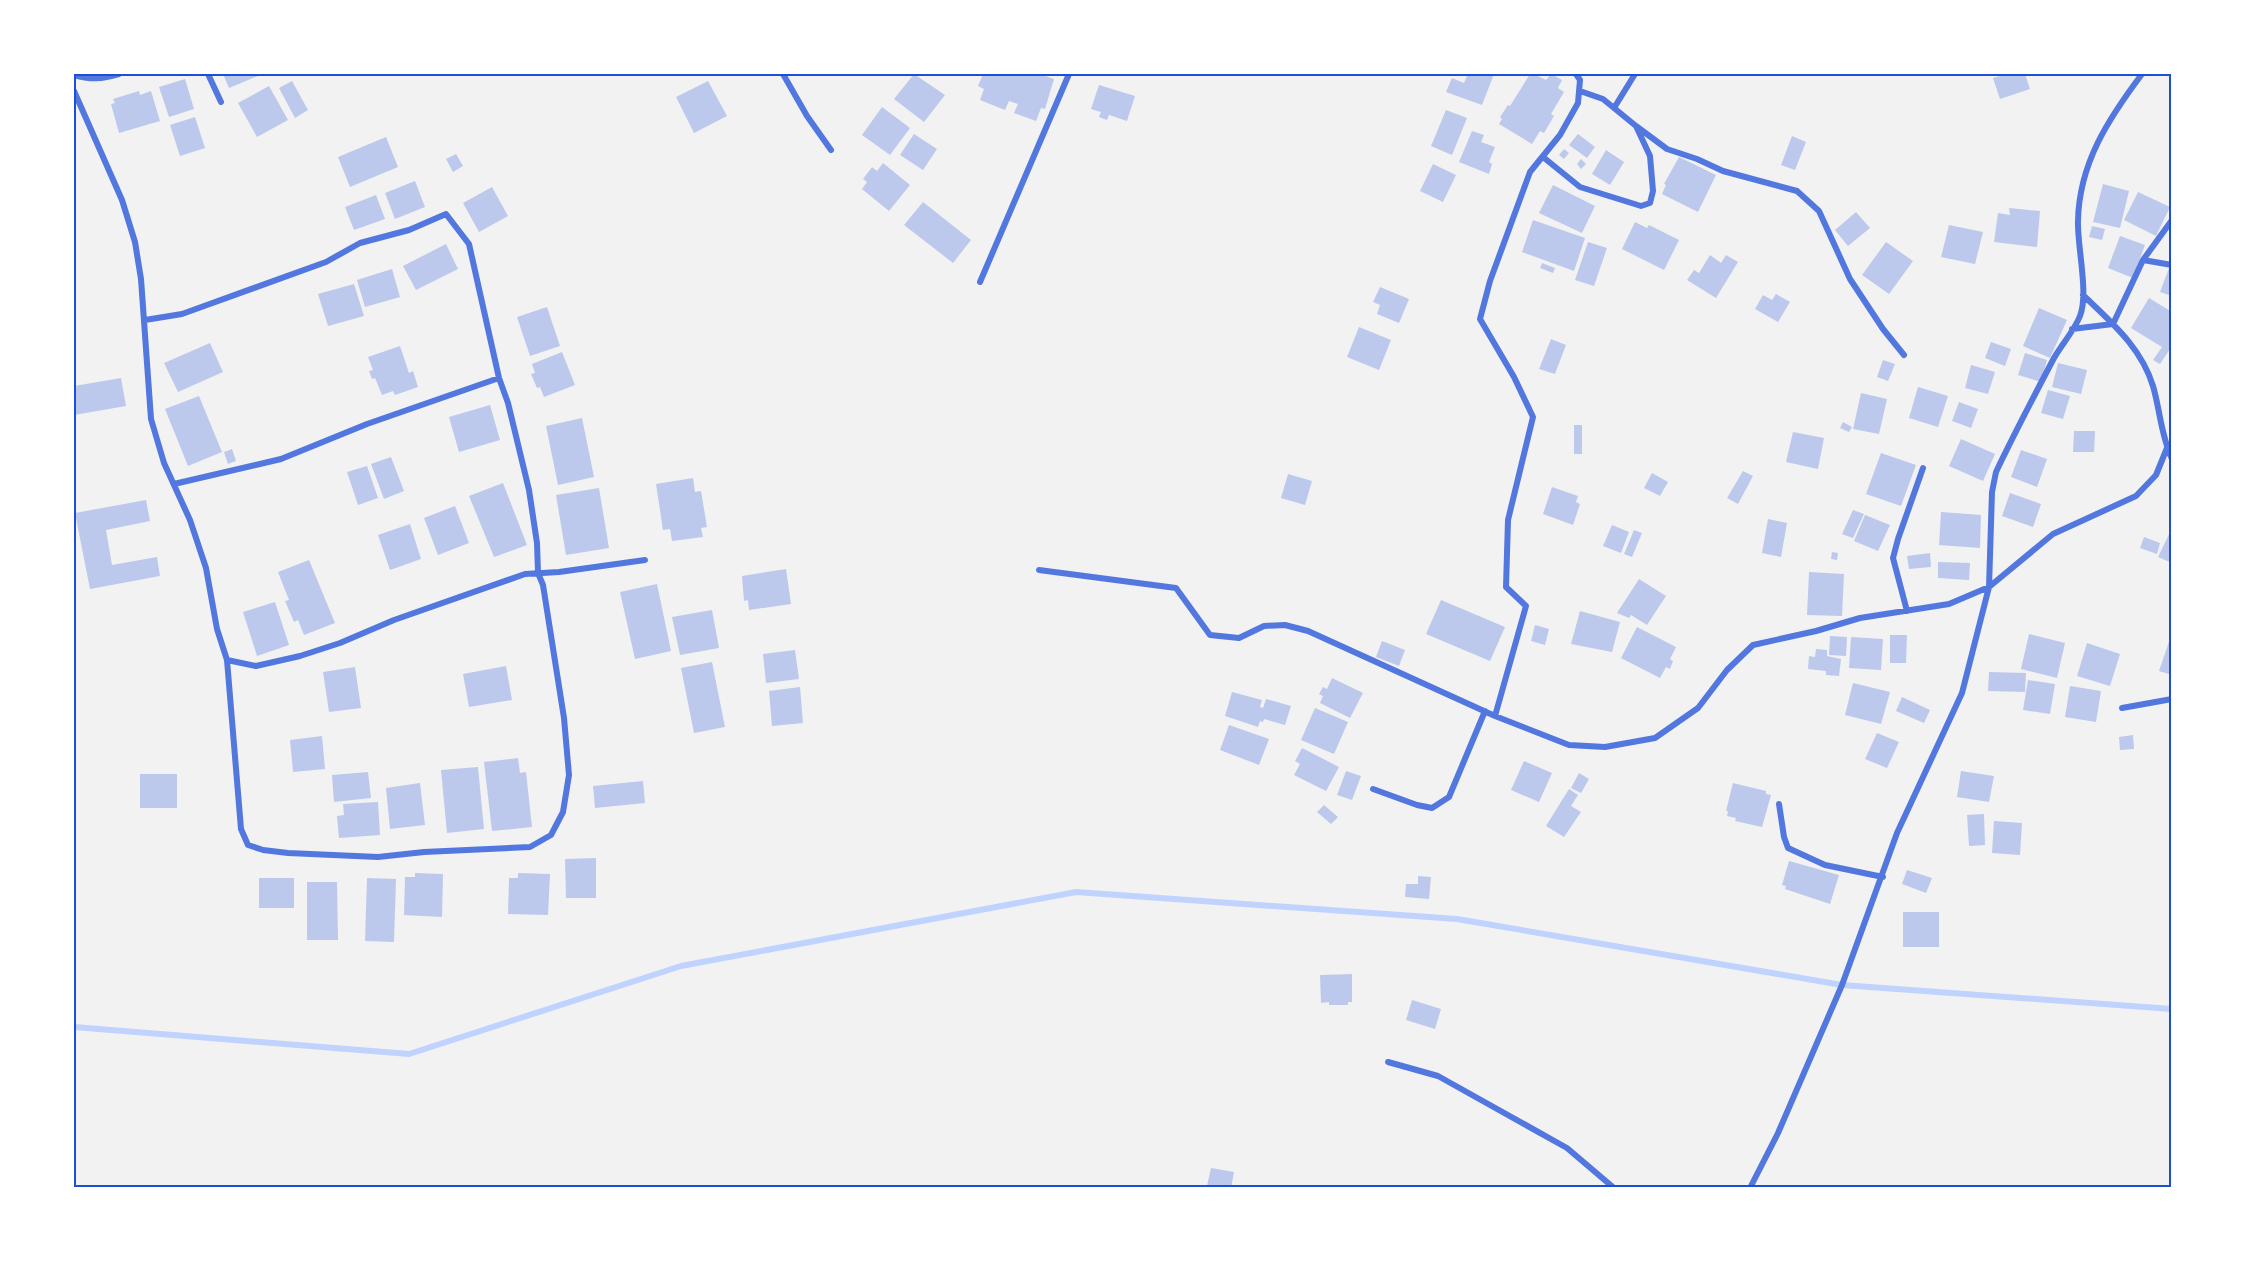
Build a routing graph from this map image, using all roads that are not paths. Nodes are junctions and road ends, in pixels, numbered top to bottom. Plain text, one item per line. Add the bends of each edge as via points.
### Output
1 (120, 74) edge
2 (208, 74) edge
3 (783, 74) edge
4 (1069, 74) edge
5 (1576, 74) edge
6 (1635, 74) edge
7 (2142, 74) edge
8 (74, 75) edge
9 (74, 91) edge
10 (1580, 91) junction
11 (221, 102) dead end
12 (1614, 108) junction
13 (1636, 126) junction
14 (831, 150) dead end
15 (1543, 157) junction
16 (2172, 220) edge
17 (2143, 260) junction
18 (2172, 265) edge
19 (980, 282) dead end
20 (2083, 295) junction
21 (145, 320) junction
22 (2114, 324) junction
23 (2072, 329) junction
24 (1904, 355) dead end
25 (499, 378) junction
26 (2167, 448) junction
27 (2172, 459) edge
28 (1923, 468) dead end
29 (174, 484) junction
30 (645, 560) dead end
31 (1039, 570) dead end
32 (538, 573) junction
33 (1989, 587) junction
34 (1907, 610) junction
35 (227, 660) junction
36 (2172, 699) edge
37 (2122, 708) dead end
38 (1485, 711) junction
39 (1495, 716) junction
40 (1372, 789) dead end
41 (1779, 804) dead end
42 (1882, 877) junction
43 (1388, 1062) dead end
44 (1614, 1188) edge
45 (1750, 1188) edge

1 - 8 street via 101,79
2 - 11 street
3 - 14 street
4 - 19 street
5 - 10 street
6 - 12 street
7 - 20 street via 2112,114 2094,147 2081,185 2078,221
9 - 21 street via 122,200 135,242
10 - 12 street via 1603,99
10 - 15 street via 1578,103
12 - 13 street
13 - 15 street via 1650,156 1650,203 1641,206 1580,187
13 - 24 street via 1667,149 1723,171 1797,191 1818,211 1850,279
15 - 39 street via 1530,172 1480,319 1533,417 1508,520 1506,587 1526,606
16 - 17 street
17 - 18 street
17 - 22 street
20 - 22 street
20 - 23 street via 2080,315
21 - 25 street via 182,314 326,262 360,243 409,230 446,214 469,244
21 - 29 street via 151,419
22 - 23 street
22 - 26 street via 2144,362
23 - 33 street via 1996,472
25 - 29 street via 281,459
25 - 32 street via 529,490
26 - 27 street
26 - 33 street via 2156,475 2136,496 2053,534
28 - 34 street via 1893,558
29 - 35 street via 206,568
30 - 32 street
31 - 38 street via 1176,588 1210,635 1239,638 1264,626 1285,625 1308,631
32 - 35 street via 525,574 300,656 255,666
32 - 35 street via 558,675 568,776 562,812 551,835 530,847 378,857 288,853 248,845 241,829
33 - 34 street via 1950,604
33 - 42 street via 1962,693 1897,833
34 - 39 street via 1753,645 1727,670 1698,708 1654,738 1605,747 1569,745
36 - 37 street
38 - 39 street
38 - 40 street via 1449,797 1432,808
41 - 42 street via 1788,848 1825,865
42 - 45 street via 1842,985
43 - 44 street via 1438,1076 1458,1087 1567,1148

